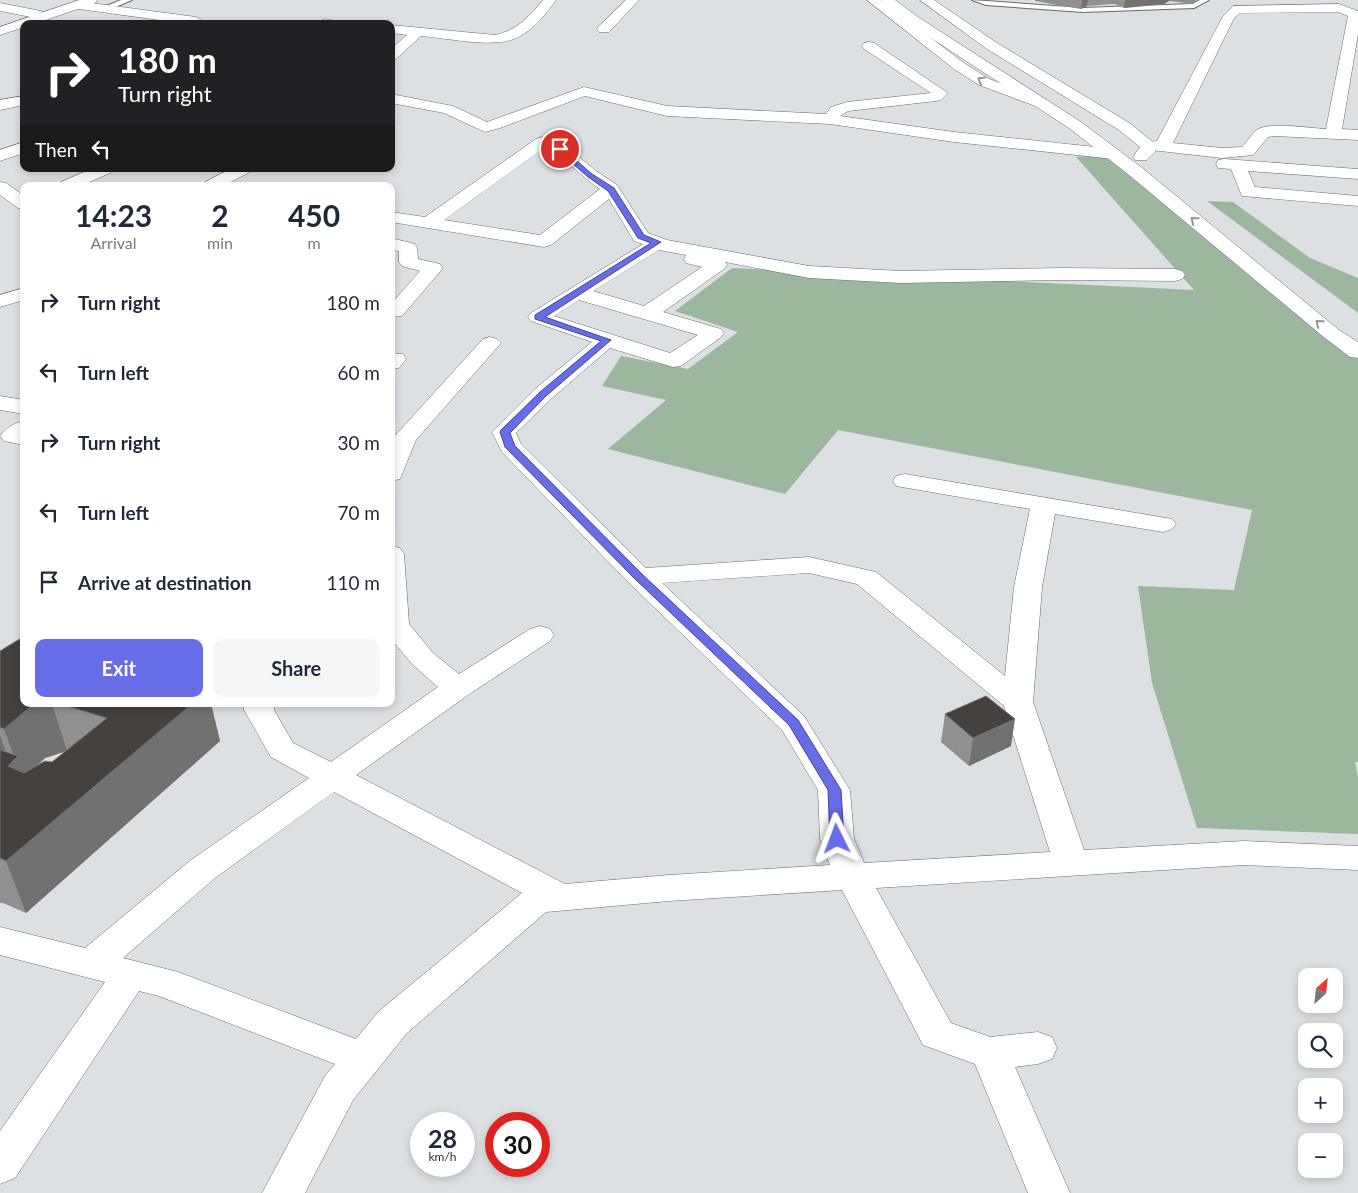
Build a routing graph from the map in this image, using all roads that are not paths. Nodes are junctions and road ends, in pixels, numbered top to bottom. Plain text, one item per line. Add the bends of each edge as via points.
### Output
1 (91, 0) edge
2 (128, 0) edge
3 (550, 0) edge
4 (634, 0) edge
5 (873, 0) edge
6 (887, 0) edge
7 (907, 0) edge
8 (926, 0) edge
9 (976, 0) edge
10 (1205, 0) edge
11 (1008, 2) edge
12 (76, 3) edge
13 (0, 7) edge
14 (103, 9) junction
15 (36, 14) junction
16 (36, 20) edge
17 (182, 20) edge
18 (0, 26) edge
19 (20, 27) edge
20 (395, 29) edge
21 (604, 29) dead end
22 (0, 31) edge
23 (418, 32) junction
24 (869, 46) dead end
25 (395, 52) edge
26 (395, 99) edge
27 (20, 101) edge
28 (1043, 104) junction
29 (0, 105) edge
30 (830, 120) junction
31 (1333, 134) junction
32 (1358, 135) edge
33 (20, 148) edge
34 (1114, 154) junction
35 (0, 156) edge
36 (1155, 156) junction
37 (1237, 164) junction
38 (97, 172) edge
39 (237, 172) edge
40 (1358, 174) edge
41 (76, 182) edge
42 (218, 182) edge
43 (0, 187) edge
44 (611, 189) junction
45 (20, 201) edge
46 (1358, 201) edge
47 (395, 218) edge
48 (430, 222) junction
49 (395, 245) edge
50 (653, 245) junction
51 (1277, 268) dead end
52 (1175, 275) dead end
53 (577, 293) junction
54 (20, 295) edge
55 (0, 301) edge
56 (395, 312) dead end
57 (647, 313) junction
58 (607, 340) junction
59 (490, 343) dead end
60 (1358, 352) edge
61 (0, 403) edge
62 (20, 406) edge
63 (20, 431) edge
64 (20, 437) edge
65 (395, 464) edge
66 (905, 481) dead end
67 (1044, 505) junction
68 (1163, 524) dead end
69 (639, 577) junction
70 (395, 625) edge
71 (540, 635) dead end
72 (457, 688) junction
73 (1018, 702) junction
74 (258, 707) edge
75 (335, 777) junction
76 (1358, 858) edge
77 (1071, 863) junction
78 (852, 877) junction
79 (561, 898) junction
80 (0, 941) edge
81 (90, 964) junction
82 (130, 975) junction
83 (1038, 1048) dead end
84 (990, 1053) junction
85 (363, 1058) junction
86 (0, 1165) edge
87 (283, 1193) edge
88 (1048, 1193) edge

1 - 12 main road
2 - 14 lane
3 - 23 main road via 533,20 504,38
4 - 21 main road
28 -> 5 main road via 984,82
6 - 28 main road
7 - 36 main road via 1041,91
8 - 36 main road via 992,46 1125,127
9 - 11 lane
10 - 11 lane via 1194,6 1083,10
12 - 14 main road
12 - 15 main road
12 - 16 main road
13 - 15 main road
14 - 17 main road
15 - 18 main road
19 - 22 main road
20 - 23 main road
23 - 25 main road
24 - 30 main road via 941,92 936,97 836,110
26 - 30 main road via 448,109 485,126 584,91 667,110
27 - 29 main road
28 - 34 main road
30 - 34 main road
31 - 32 main road
31 - 36 main road via 1274,131 1263,133 1247,152
31 - 36 main road via 1355,14 1339,8 1237,9 1229,16
33 - 35 main road
60 -> 34 main road
36 - 37 main road
36 - 51 main road
37 - 40 main road
37 - 46 main road via 1248,192
38 - 41 main road
39 - 42 main road
43 - 45 main road
44 - 48 main road via 544,241
44 - 48 main road via 560,149 542,142
44 - 50 main road via 641,237
47 - 48 main road
49 - 56 main road via 408,248 409,262 433,268
50 - 52 main road via 809,272 901,277
50 - 53 main road
50 - 57 main road via 716,264
53 - 57 main road
53 - 58 main road via 538,317
54 - 55 main road
57 - 58 main road via 714,333 674,361
58 - 69 main road via 504,432 510,447
59 - 65 main road via 405,438
61 - 62 main road
63 - 64 main road via 12,436
66 - 67 main road
67 - 68 main road
67 - 73 main road via 1028,587
69 - 73 main road via 809,565 866,578
69 - 78 main road via 794,723 834,790 837,839
70 - 72 main road via 423,659
71 - 72 main road
72 - 75 main road
73 - 77 main road
74 - 75 main road via 282,750
75 - 79 main road
75 - 81 main road via 203,869
76 - 77 main road via 1244,852
77 - 78 main road
78 - 79 main road
78 - 84 main road via 937,1034
79 - 85 main road via 537,900 392,1023
80 - 81 main road
81 - 82 main road
82 - 85 main road via 164,983
82 - 86 main road
83 - 84 main road
84 - 88 main road
85 - 87 main road via 339,1088

